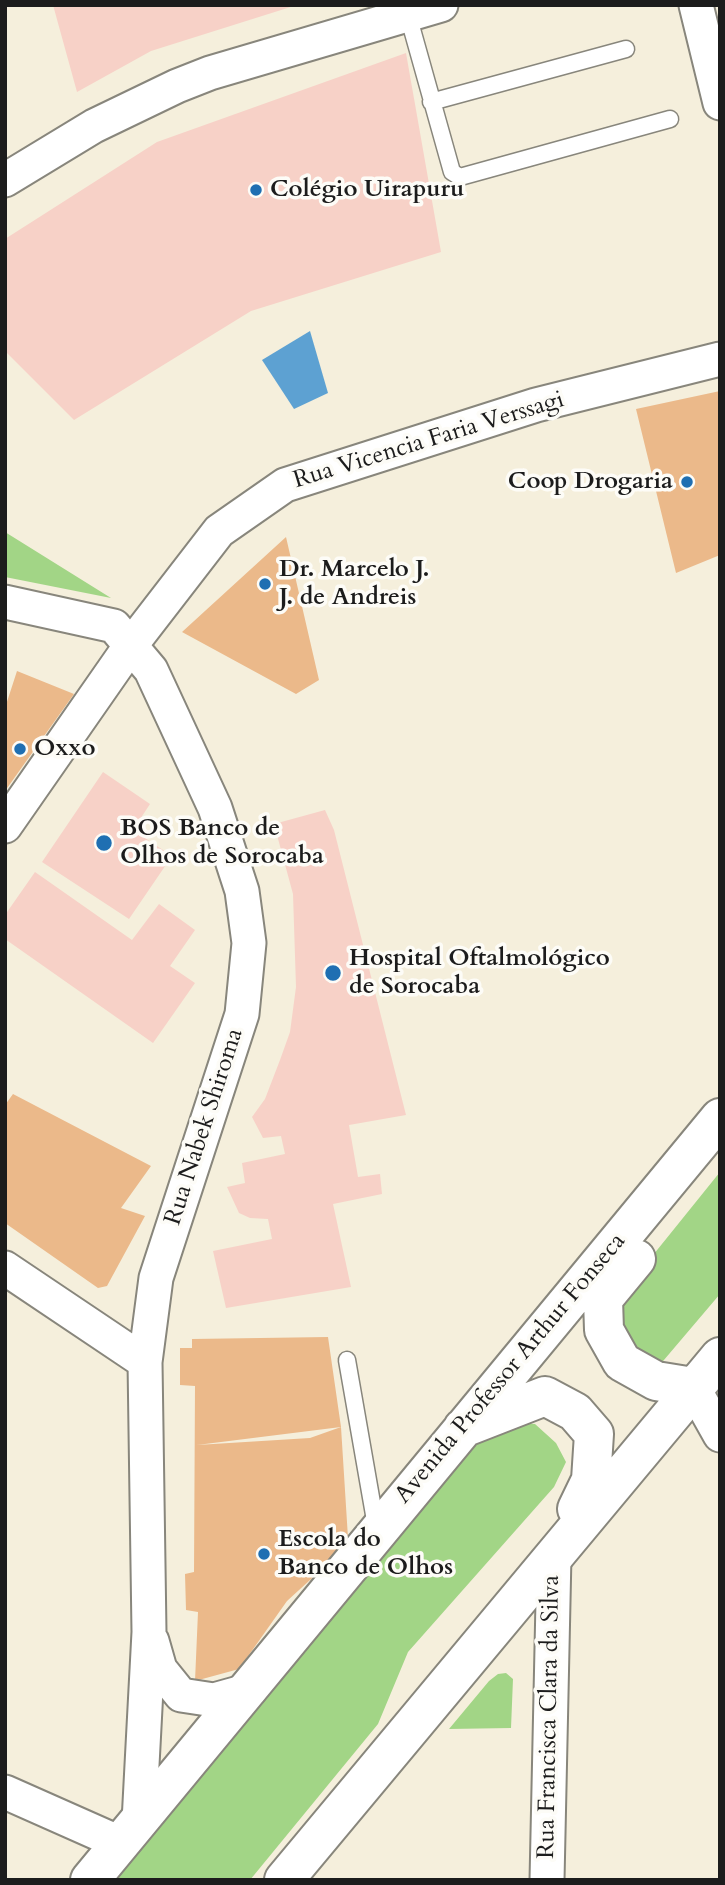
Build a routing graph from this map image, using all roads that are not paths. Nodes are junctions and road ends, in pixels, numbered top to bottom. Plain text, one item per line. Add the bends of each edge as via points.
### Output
1 (442, 5) edge
2 (696, 5) edge
3 (408, 15) junction
4 (626, 49) dead end
5 (431, 102) junction
6 (720, 103) edge
7 (670, 119) dead end
8 (5, 180) edge
9 (720, 359) edge
10 (5, 602) edge
11 (131, 645) junction
12 (5, 826) edge
13 (720, 1118) edge
14 (720, 1158) edge
15 (5, 1268) edge
16 (720, 1357) edge
17 (348, 1360) dead end
18 (145, 1362) junction
19 (693, 1387) junction
20 (459, 1430) junction
21 (720, 1435) edge
22 (377, 1532) junction
23 (554, 1555) junction
24 (149, 1632) junction
25 (250, 1690) junction
26 (5, 1792) edge
27 (130, 1833) junction
28 (90, 1880) edge
29 (284, 1880) edge
30 (547, 1880) edge

1 - 3 street
2 - 6 street
3 - 5 lane
3 - 8 street via 177,86 94,126
4 - 5 lane
5 - 7 lane via 452,172 460,177
9 - 11 street, Rua Vicencia Faria Verssagi via 536,405 285,485 219,531
10 - 11 street, Rua Nabek Shiroma via 114,626
11 - 12 street, Rua Vicencia Faria Verssagi
11 - 18 street, Rua Nabek Shiroma via 151,670 215,808 242,891 249,943 242,1014 156,1278
13 - 20 street, Avenida Professor Arthur Fonseca
14 - 19 street via 603,1299 604,1330 622,1362 656,1381
15 - 18 street
16 - 19 street
17 - 22 lane
18 - 24 street, Rua Nabek Shiroma
19 - 21 street
19 - 23 street
20 - 22 street, Avenida Professor Arthur Fonseca
20 - 23 street via 545,1396 575,1412 594,1434 591,1480
22 - 25 street, Avenida Professor Arthur Fonseca
23 - 29 street
23 - 30 street, Rua Francisca Clara da Silva
24 - 25 street, Rua Nabek Shiroma via 160,1670 181,1695 214,1700
24 - 27 street, Rua Nabek Shiroma
25 - 27 street, Avenida Professor Arthur Fonseca
26 - 27 street
27 - 28 street, Avenida Professor Arthur Fonseca

